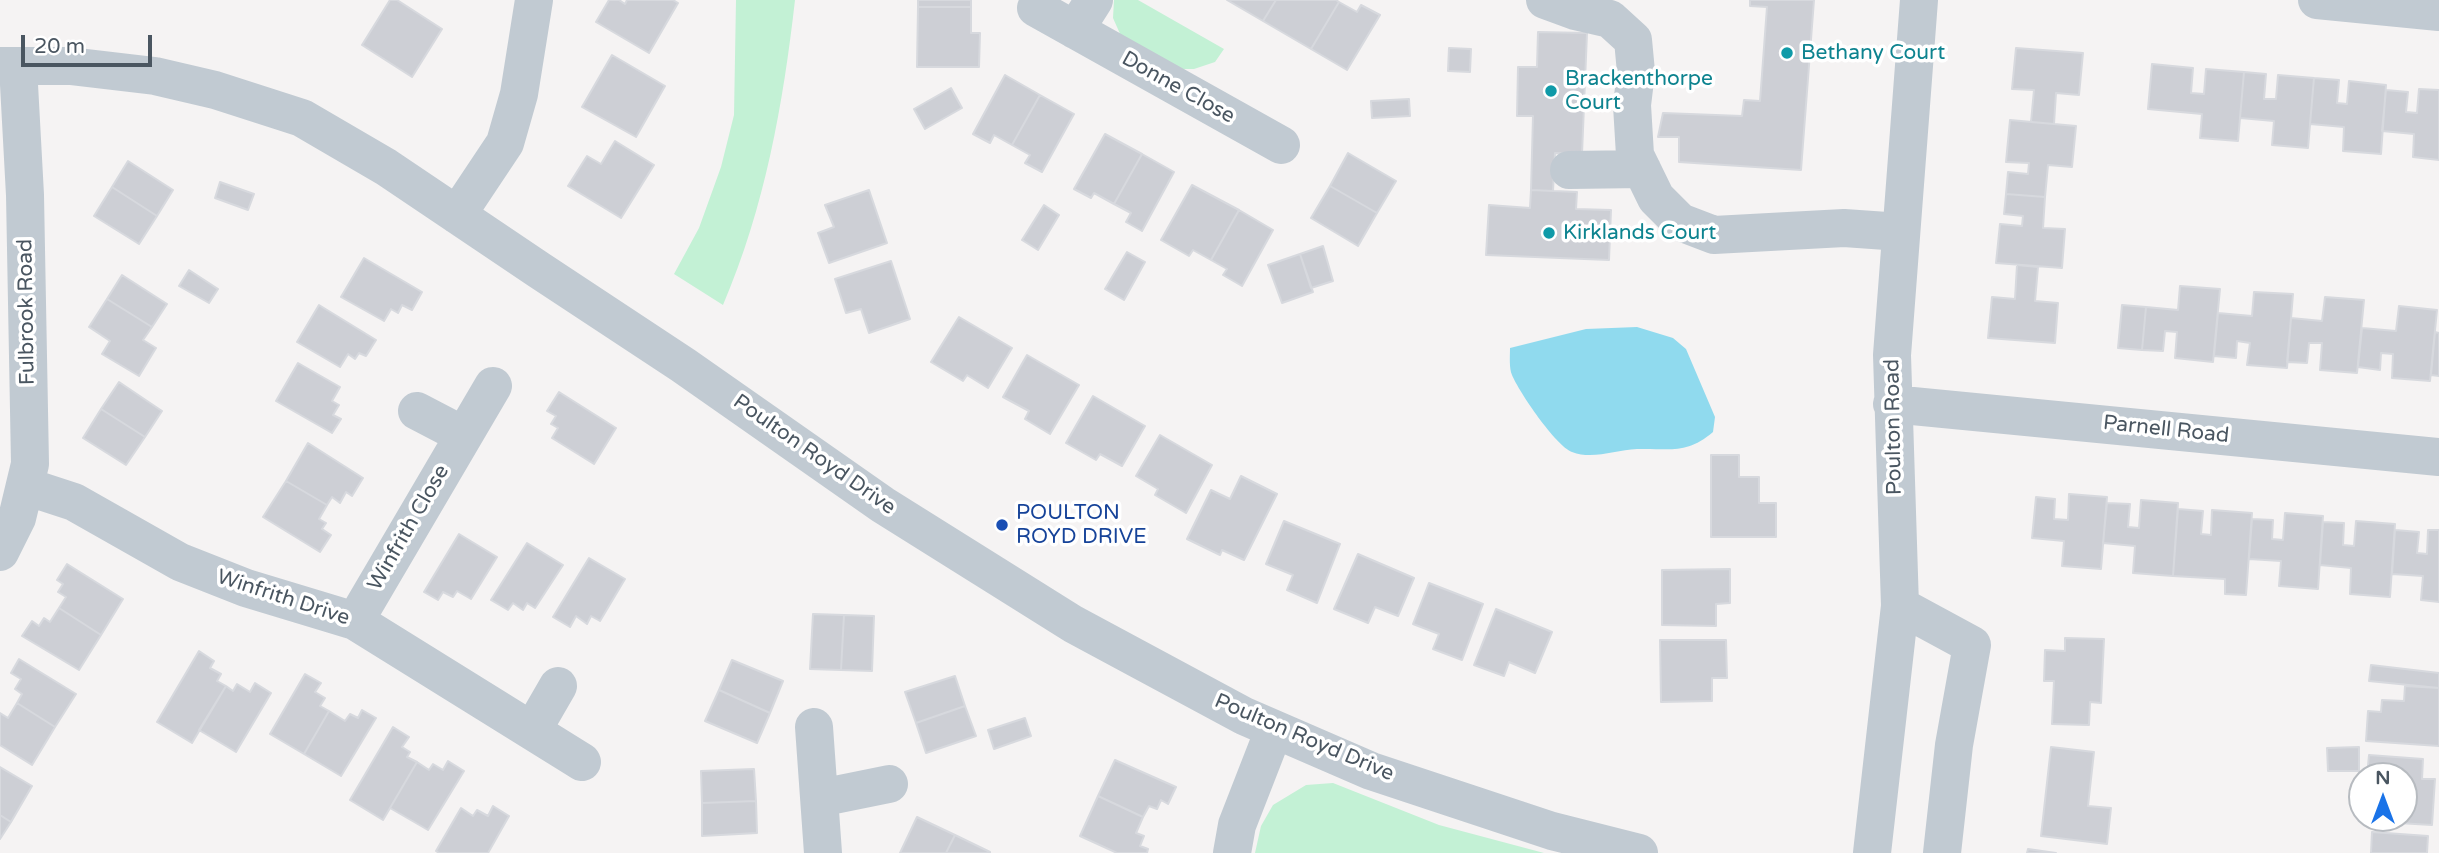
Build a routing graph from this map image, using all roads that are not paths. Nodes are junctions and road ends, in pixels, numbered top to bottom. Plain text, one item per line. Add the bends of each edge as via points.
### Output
1 (534, 0) edge
2 (1545, 0) edge
3 (1919, 0) edge
4 (2317, 0) edge
5 (1036, 8) dead end
6 (2439, 12) edge
7 (1085, 15) edge
8 (9, 66) edge
9 (1282, 145) dead end
10 (1642, 169) junction
11 (1570, 170) dead end
12 (457, 215) junction
13 (1901, 232) junction
14 (493, 386) dead end
15 (1892, 404) junction
16 (417, 411) dead end
17 (463, 435) junction
18 (2439, 457) edge
19 (25, 486) junction
20 (0, 552) edge
21 (1900, 606) junction
22 (355, 621) junction
23 (558, 686) dead end
24 (814, 727) dead end
25 (1274, 730) junction
26 (531, 731) junction
27 (582, 762) dead end
28 (890, 784) dead end
29 (820, 798) junction
30 (823, 853) edge
31 (1232, 853) edge
32 (1639, 853) edge
33 (1872, 853) edge
34 (1942, 853) edge

1 - 12 street via 519,94 505,143
2 - 10 street via 1610,19 1633,40 1635,155
3 - 13 street, Poulton Road
4 - 6 street
5 - 7 street, Donne Close
7 - 9 street, Donne Close
8 - 12 street, Poulton Royd Drive via 70,66 155,76 302,118
8 - 19 street, Fulbrook Road via 25,195 30,464
10 - 11 street
10 - 13 street via 1656,198 1680,222 1714,234 1844,228
12 - 25 street, Poulton Royd Drive via 883,505 1073,624
13 - 15 street, Poulton Road
14 - 17 street, Winfrith Close
15 - 18 street, Parnell Road
15 - 21 street, Poulton Road
16 - 17 street
17 - 22 street, Winfrith Close
19 - 20 street, Fulbrook Road via 17,518
19 - 22 street, Winfrith Drive via 74,502 180,562 246,588
21 - 33 street, Poulton Road
21 - 34 street via 1972,645 1954,745
22 - 26 street, Winfrith Drive
23 - 26 street
24 - 29 street
25 - 31 street via 1237,825
25 - 32 street, Poulton Royd Drive via 1384,775 1552,831
26 - 27 street, Winfrith Drive
28 - 29 street
29 - 30 street

